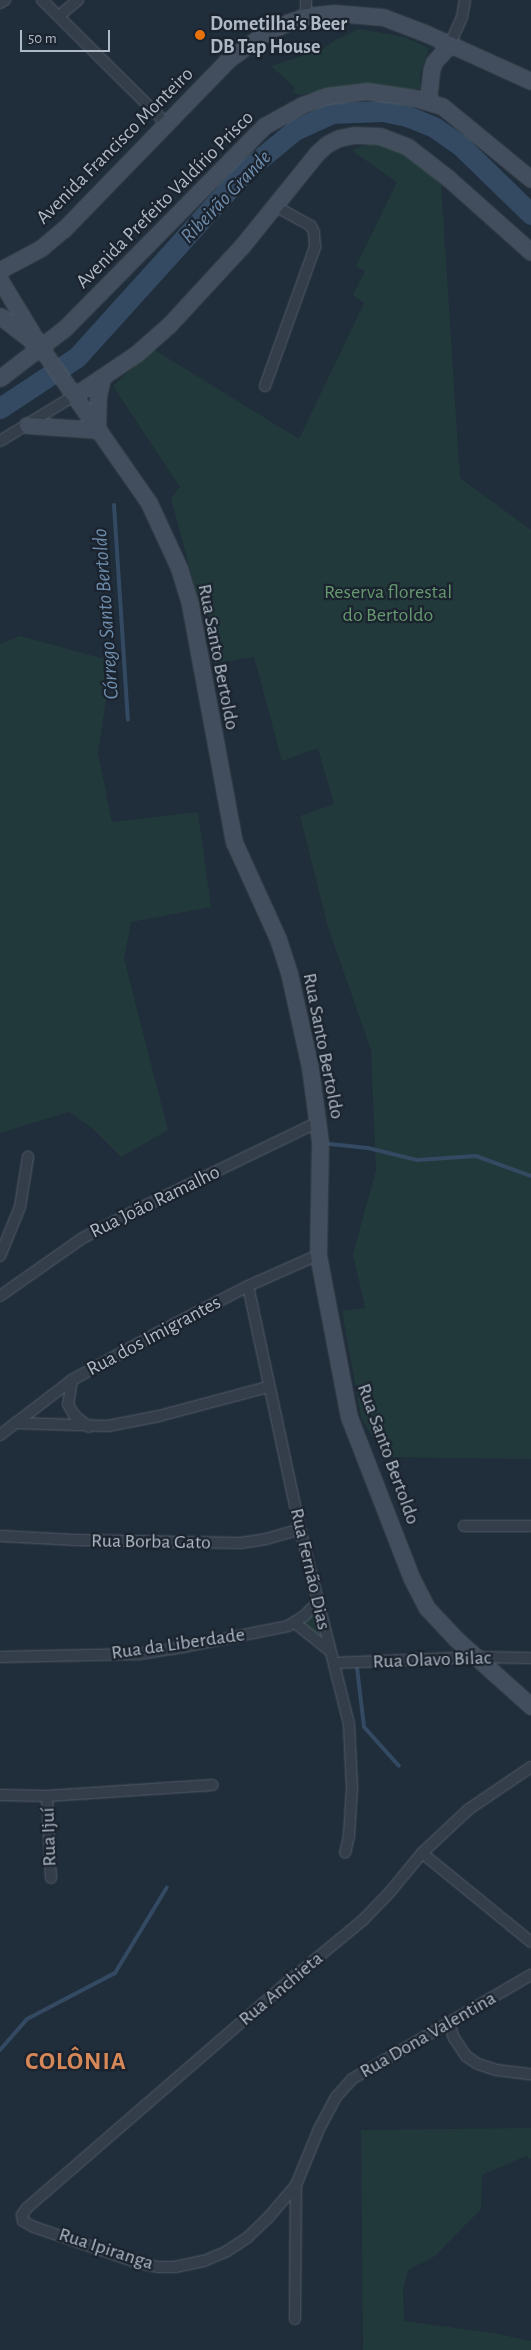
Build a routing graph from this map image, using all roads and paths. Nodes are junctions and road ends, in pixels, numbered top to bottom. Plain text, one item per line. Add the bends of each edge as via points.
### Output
1 (5, 0) edge
2 (42, 0) edge
3 (78, 0) edge
4 (306, 0) edge
5 (465, 0) edge
6 (0, 3) edge
7 (59, 16) junction
8 (306, 16) junction
9 (450, 44) junction
10 (531, 81) edge
11 (428, 101) junction
12 (167, 124) junction
13 (531, 178) edge
14 (275, 206) junction
15 (531, 252) edge
16 (0, 270) edge
17 (0, 280) edge
18 (0, 316) edge
19 (45, 354) junction
20 (0, 378) edge
21 (102, 379) junction
22 (265, 386) dead end
23 (75, 395) junction
24 (27, 425) junction
25 (98, 429) junction
26 (0, 442) edge
27 (318, 1122) junction
28 (28, 1157) dead end
29 (318, 1255) junction
30 (0, 1256) edge
31 (248, 1286) junction
32 (0, 1296) edge
33 (72, 1380) junction
34 (268, 1387) junction
35 (15, 1424) junction
36 (89, 1427) junction
37 (0, 1435) edge
38 (464, 1526) dead end
39 (531, 1526) edge
40 (300, 1529) junction
41 (0, 1536) edge
42 (318, 1602) junction
43 (294, 1623) junction
44 (329, 1650) junction
45 (0, 1657) edge
46 (478, 1657) junction
47 (531, 1658) edge
48 (334, 1662) junction
49 (531, 1706) edge
50 (531, 1767) edge
51 (213, 1785) dead end
52 (0, 1795) edge
53 (47, 1796) junction
54 (344, 1853) dead end
55 (422, 1853) junction
56 (51, 1878) dead end
57 (531, 1942) edge
58 (531, 1975) edge
59 (449, 2023) junction
60 (531, 2074) edge
61 (296, 2185) junction
62 (27, 2208) joint
63 (295, 2319) dead end

1 - 6 street
2 - 7 street
3 - 7 street
4 - 8 street
5 - 9 street via 462,17
7 - 12 street
8 - 9 main road, Avenida Francisco Monteiro via 334,13 383,17
8 - 12 main road, Avenida Francisco Monteiro via 268,31 236,53
9 - 10 main road, Avenida Francisco Monteiro
9 - 11 main road via 430,71
11 - 13 main road, Avenida Prefeito Valdírio Prisco via 464,121
11 - 19 main road, Avenida Prefeito Valdírio Prisco via 385,93 354,92 327,96 302,104 264,126 82,311
12 - 16 main road, Avenida Francisco Monteiro via 64,229 41,248
14 - 15 main road via 327,144 355,135 380,136 408,146
14 - 21 main road via 208,285 169,325
14 - 22 street via 311,226 315,248
17 - 19 main road
18 - 19 main road
19 - 20 main road, Avenida Prefeito Valdírio Prisco
19 - 23 main road, Rua Santo Bertoldo
21 - 23 main road
21 - 25 main road via 98,396
23 - 24 street
23 - 25 main road, Rua Santo Bertoldo
24 - 25 main road
24 - 26 street
25 - 27 main road, Rua Santo Bertoldo via 149,503 179,568 193,620 234,842 278,939 289,973
27 - 29 main road, Rua Santo Bertoldo
27 - 32 street, Rua João Ramalho via 81,1239
28 - 30 street via 20,1207
29 - 31 street, Rua dos Imigrantes
29 - 46 main road, Rua Santo Bertoldo via 348,1416 411,1577 427,1608
31 - 33 street, Rua dos Imigrantes
31 - 34 street, Rua Fernão Dias
33 - 35 street, Rua dos Imigrantes
33 - 36 street via 68,1404 74,1415
34 - 36 street via 159,1416
34 - 40 street, Rua Fernão Dias
35 - 36 street
35 - 37 street, Rua dos Imigrantes
38 - 39 street
40 - 41 street, Rua Borba Gato via 241,1543
40 - 42 street, Rua Fernão Dias
42 - 43 street, Rua da Liberdade
42 - 44 street, Rua Fernão Dias
43 - 44 street
43 - 45 street, Rua da Liberdade via 227,1639 139,1654
44 - 48 street, Rua Fernão Dias
46 - 47 street, Rua Olavo Bilac
46 - 48 street, Rua Olavo Bilac
46 - 49 main road, Rua Santo Bertoldo
48 - 54 street, Rua Fernão Dias via 349,1724 352,1758 349,1836
50 - 55 street, Rua Anchieta via 469,1809
51 - 53 street
52 - 53 street
53 - 56 street, Rua Ijuí
55 - 57 street
55 - 62 street, Rua Anchieta via 363,1920
58 - 59 street, Rua Dona Valentina
59 - 60 street via 466,2056 478,2064 496,2070
59 - 61 street, Rua Dona Valentina via 361,2071 345,2086 319,2129
61 - 62 street, Rua Ipiranga via 247,2238 204,2261 175,2267 139,2263 34,2227 22,2218
61 - 63 street

